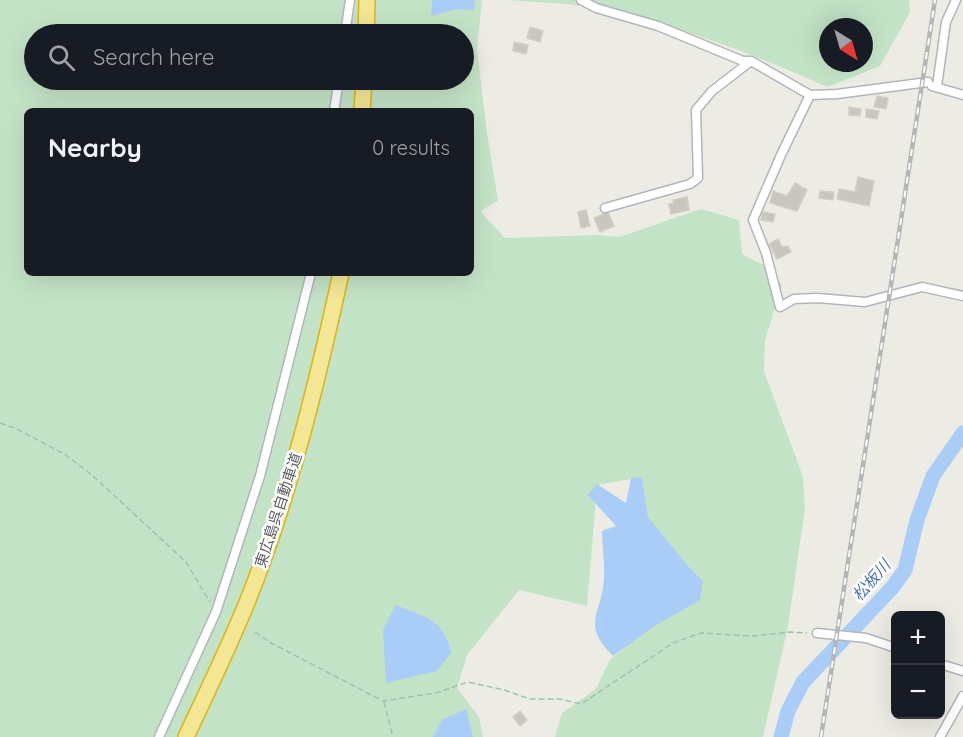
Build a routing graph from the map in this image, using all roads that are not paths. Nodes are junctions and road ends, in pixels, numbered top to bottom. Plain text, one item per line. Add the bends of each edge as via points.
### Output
1 (350, 0) edge
2 (367, 0) edge
3 (581, 0) edge
4 (956, 0) edge
5 (346, 24) edge
6 (366, 24) edge
7 (751, 61) junction
8 (932, 85) junction
9 (337, 90) edge
10 (363, 90) edge
11 (810, 95) junction
12 (963, 95) edge
13 (334, 108) edge
14 (362, 108) edge
15 (605, 208) dead end
16 (310, 276) edge
17 (340, 276) edge
18 (963, 296) edge
19 (817, 633) road end
20 (891, 646) edge
21 (943, 665) edge
22 (963, 671) edge
23 (963, 696) edge
24 (159, 737) edge
25 (186, 737) edge
26 (940, 737) edge

1 - 5 street
2 - 6 highway
3 - 7 street
4 - 8 street via 946,22
7 - 11 street
7 - 15 street via 712,91 696,110 698,178 690,184
8 - 11 street
8 - 12 street
9 - 13 street
10 - 14 highway
11 - 18 street via 753,220 780,307 794,299 865,302 922,287
16 - 24 street via 260,476 216,612
17 - 25 highway, 東広島呉自動車道 via 280,510 248,599
19 - 20 street via 866,638
21 - 22 street
23 - 26 street

